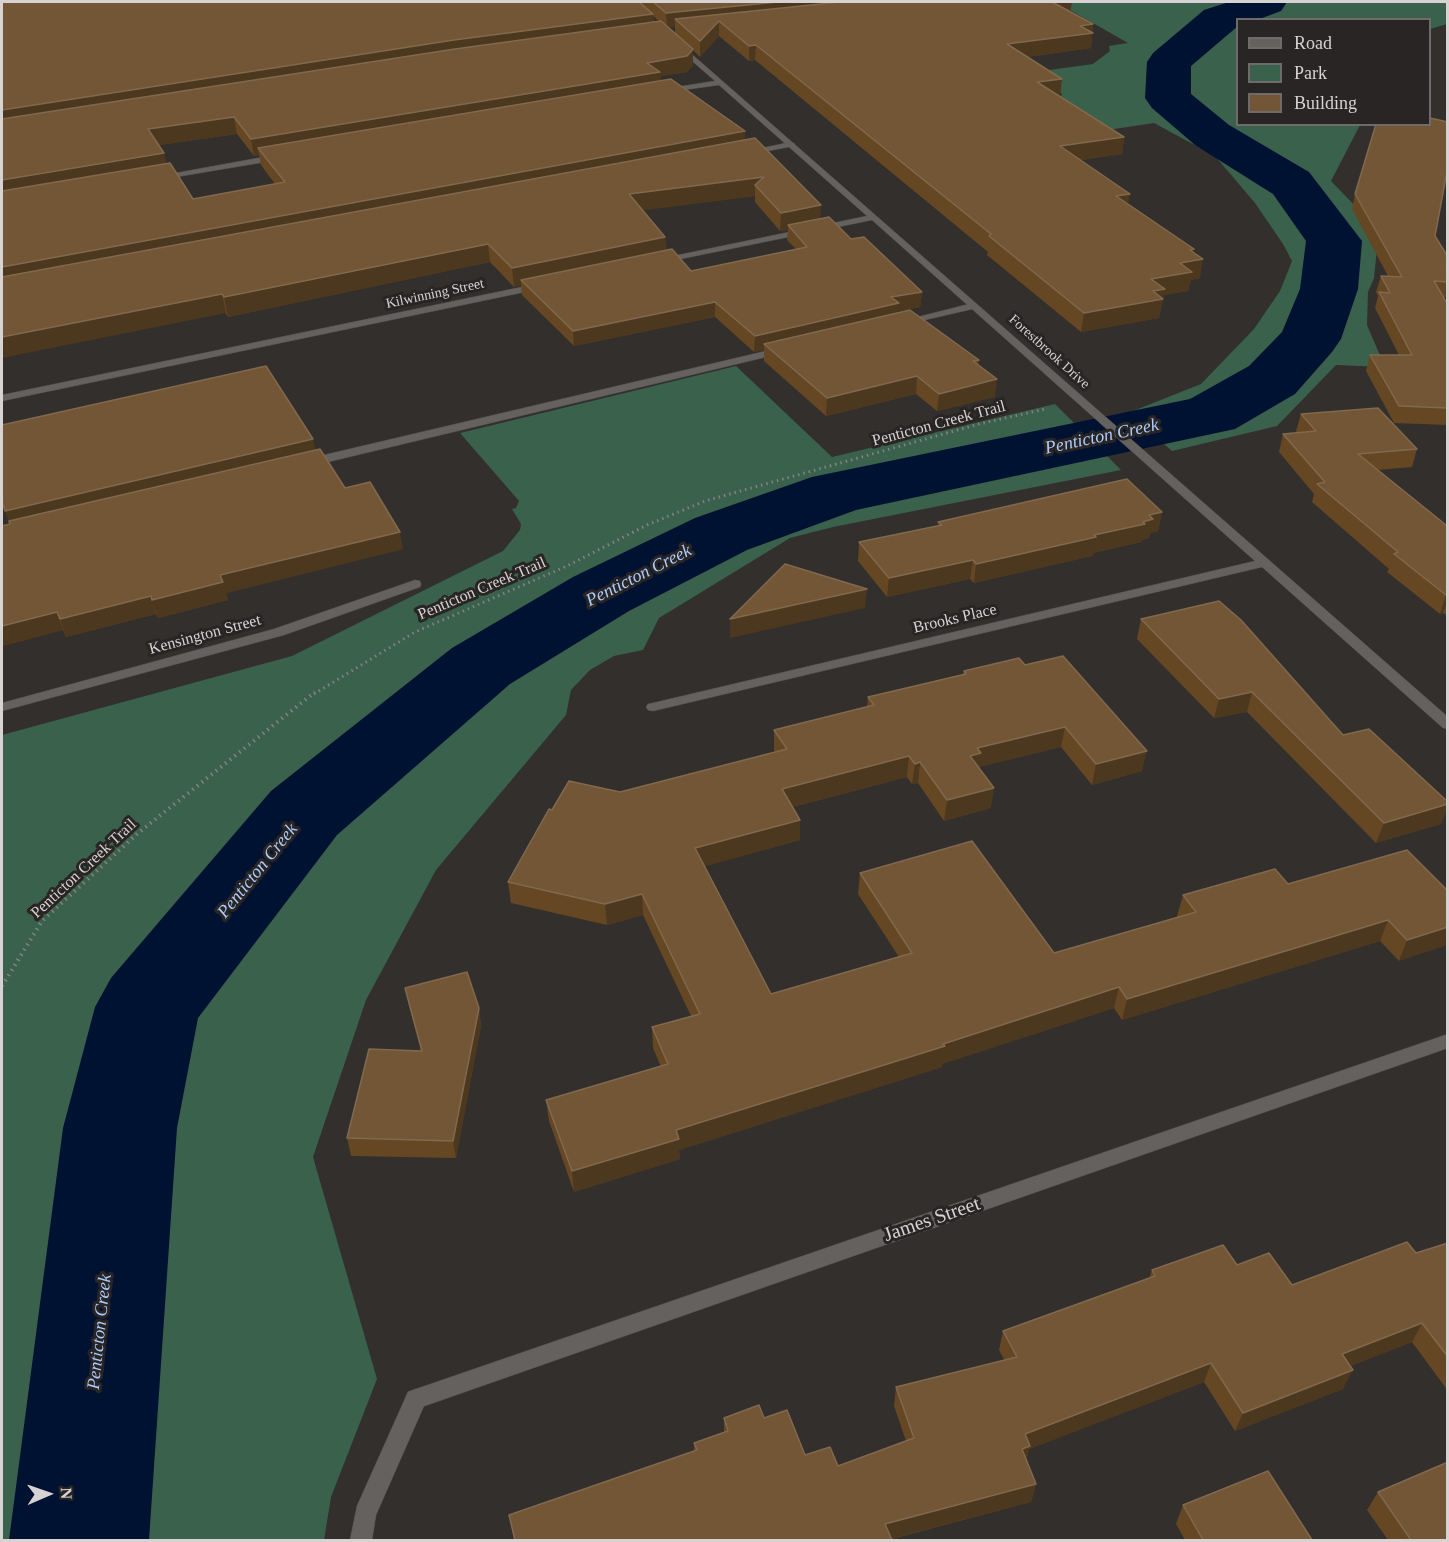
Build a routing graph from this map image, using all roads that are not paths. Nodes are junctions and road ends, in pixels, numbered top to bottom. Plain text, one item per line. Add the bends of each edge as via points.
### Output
1 (672, 39) edge
2 (721, 82) junction
3 (650, 94) edge
4 (791, 144) junction
5 (732, 155) edge
6 (285, 156) edge
7 (143, 180) edge
8 (873, 217) junction
9 (651, 263) edge
10 (547, 285) edge
11 (973, 306) junction
12 (892, 325) edge
13 (800, 346) edge
14 (2, 398) edge
15 (291, 466) edge
16 (1264, 562) junction
17 (415, 584) dead end
18 (2, 707) edge
19 (653, 708) dead end
20 (1448, 725) edge
21 (1448, 1041) edge
22 (361, 1540) edge

1 - 2 street, Forestbrook Drive
2 - 3 street
2 - 4 street, Forestbrook Drive
4 - 5 street
4 - 8 street, Forestbrook Drive
6 - 7 street
8 - 9 street
8 - 11 street, Forestbrook Drive
10 - 14 street, Kilwinning Street
11 - 12 street
11 - 16 street, Forestbrook Drive
13 - 15 street
16 - 19 street, Brooks Place
16 - 20 street, Forestbrook Drive
17 - 18 street, Kensington Street via 279,632
21 - 22 street, James Street via 416,1399 365,1514

